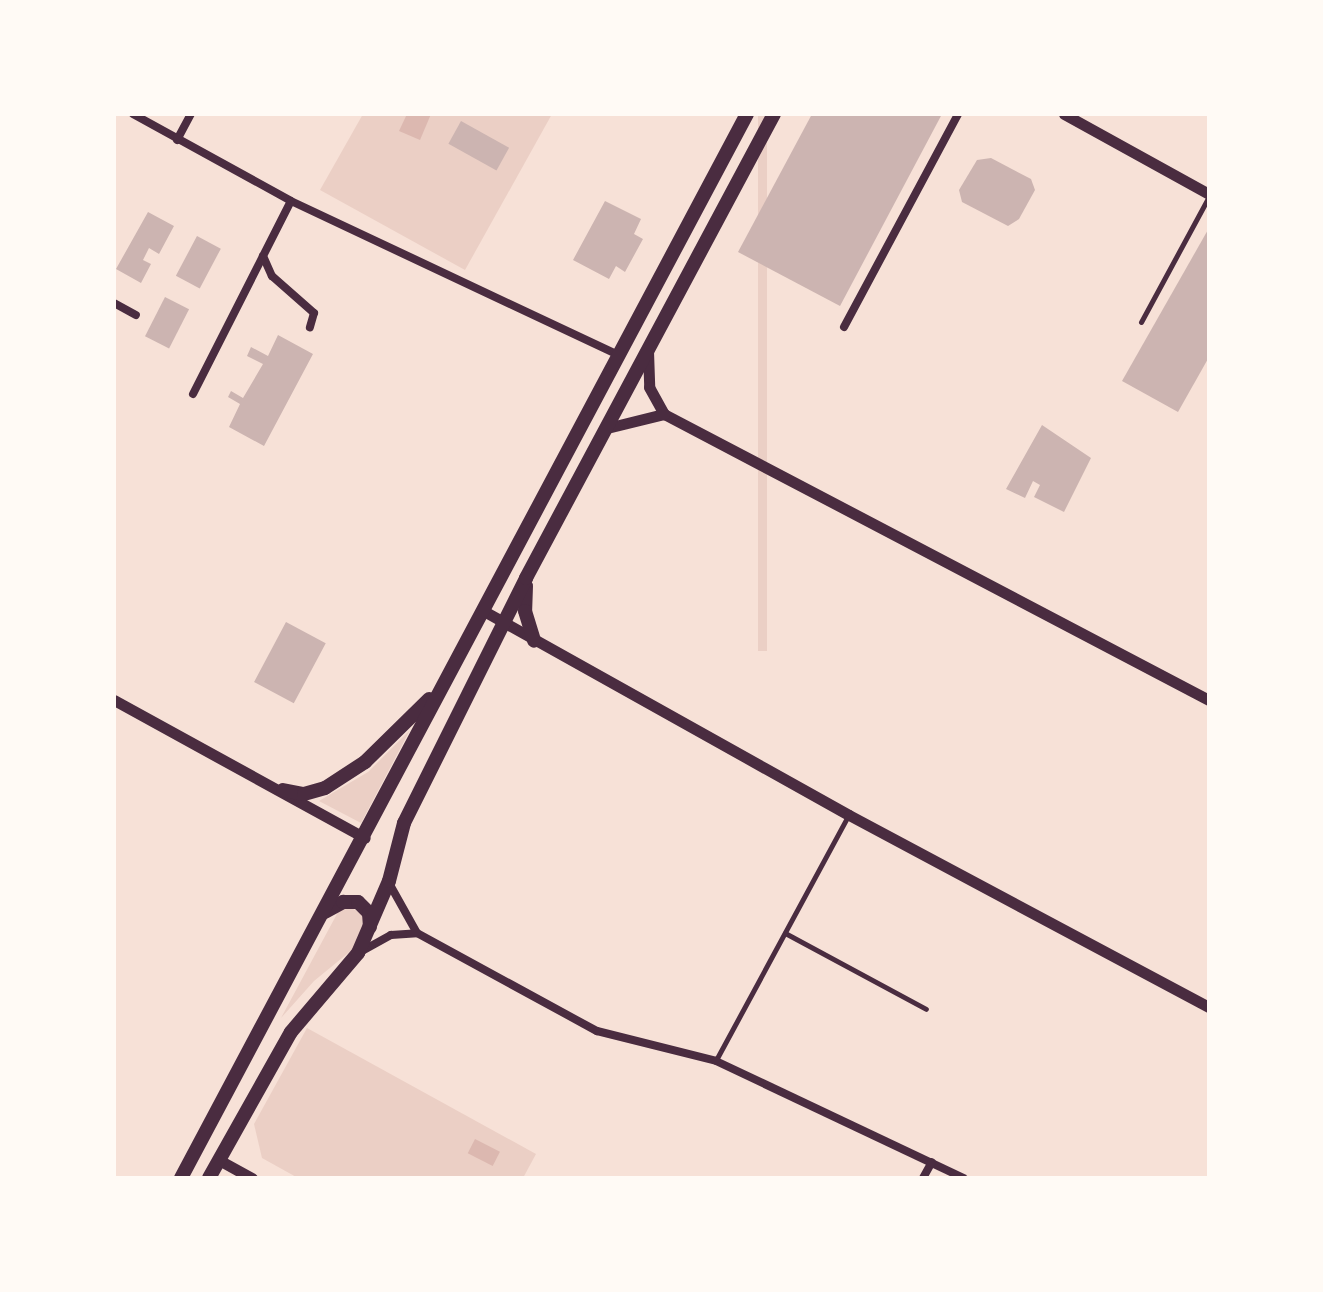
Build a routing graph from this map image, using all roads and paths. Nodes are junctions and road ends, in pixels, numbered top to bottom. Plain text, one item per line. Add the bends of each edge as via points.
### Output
1 (133, 114) edge
2 (191, 114) edge
3 (747, 114) edge
4 (774, 114) edge
5 (958, 114) edge
6 (1064, 114) edge
7 (177, 140) junction
8 (1209, 194) edge
9 (291, 201) junction
10 (263, 256) junction
11 (114, 303) edge
12 (136, 315) dead end
13 (1141, 322) dead end
14 (310, 327) dead end
15 (844, 327) dead end
16 (648, 350) junction
17 (618, 355) junction
18 (193, 394) dead end
19 (664, 414) junction
20 (607, 428) junction
21 (526, 578) junction
22 (482, 610) junction
23 (504, 623) junction
24 (534, 641) junction
25 (445, 681) junction
26 (114, 700) edge
27 (1209, 700) edge
28 (283, 790) junction
29 (849, 815) junction
30 (365, 838) junction
31 (389, 881) junction
32 (325, 912) junction
33 (370, 928) junction
34 (417, 933) junction
35 (785, 933) junction
36 (358, 953) junction
37 (1209, 1007) edge
38 (926, 1009) dead end
39 (716, 1061) junction
40 (219, 1160) junction
41 (932, 1162) junction
42 (181, 1178) edge
43 (209, 1178) edge
44 (252, 1178) edge
45 (923, 1178) edge
46 (964, 1178) edge

1 - 7 street
2 - 7 street
3 - 17 main road
4 - 16 main road
5 - 15 street
6 - 8 street
7 - 9 street
8 - 13 lane
9 - 10 street
9 - 17 street
10 - 14 street via 272,276 314,313
10 - 18 street
11 - 12 street
16 - 19 street via 649,387
16 - 20 main road
17 - 22 main road
19 - 20 street
19 - 27 street
20 - 21 main road
21 - 23 main road
21 - 24 main road via 525,611
22 - 23 street
22 - 25 main road
23 - 24 street
23 - 31 main road via 404,823
24 - 29 street
25 - 28 main road via 365,762 325,788 304,794
25 - 30 main road
26 - 28 street
28 - 30 street
29 - 35 lane
29 - 37 street
30 - 32 main road
31 - 33 main road
31 - 34 street
32 - 33 main road via 343,902 358,902 369,913
32 - 42 main road
33 - 36 main road
34 - 36 street via 391,935
34 - 39 street via 597,1031
35 - 38 lane
35 - 39 lane
36 - 40 main road via 291,1032
39 - 41 street
40 - 43 main road
40 - 44 street
41 - 45 street
41 - 46 street

